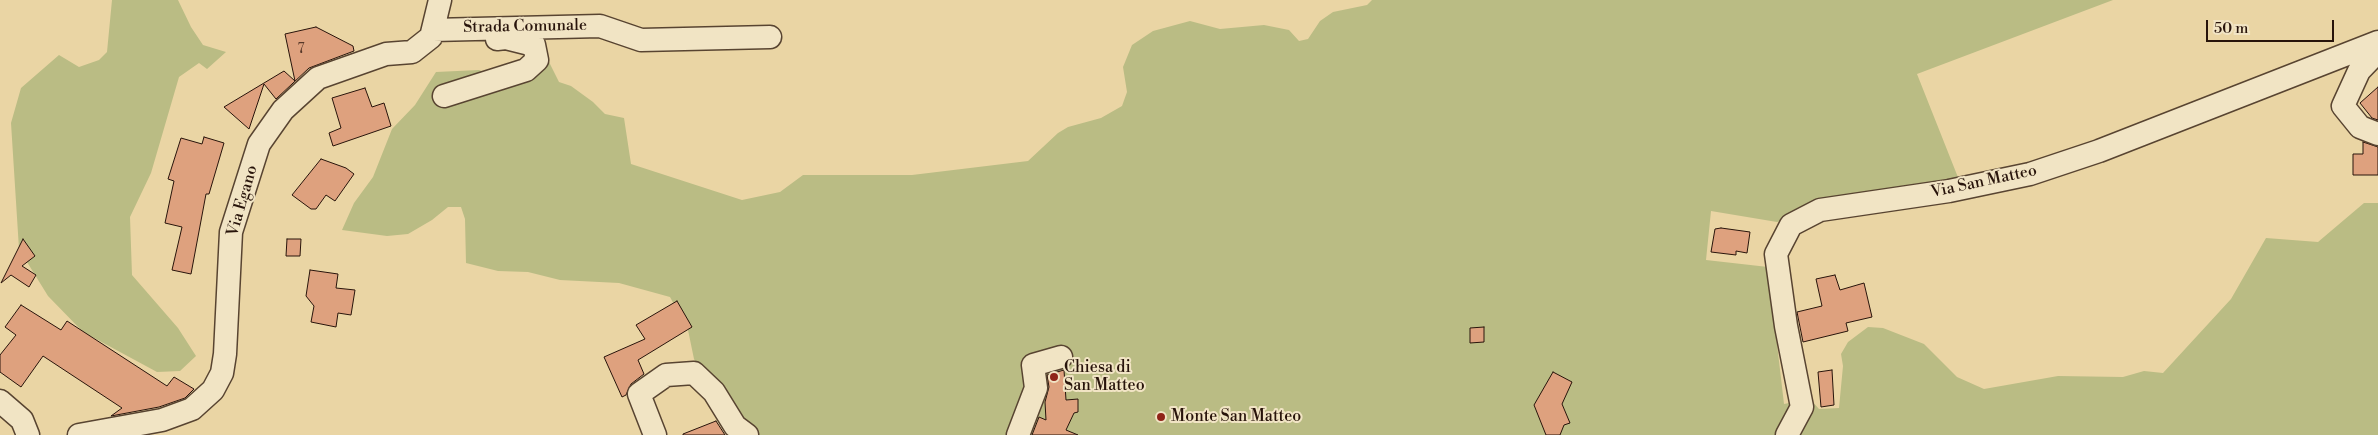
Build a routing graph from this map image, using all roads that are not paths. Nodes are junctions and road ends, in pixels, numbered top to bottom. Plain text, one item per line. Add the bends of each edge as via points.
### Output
1 (440, 0) edge
2 (432, 34) junction
3 (770, 37) dead end
4 (2378, 42) edge
5 (2378, 51) edge
6 (444, 96) dead end
7 (2378, 134) edge
8 (1061, 357) dead end
9 (0, 401) edge
10 (28, 435) edge
11 (78, 435) edge
12 (655, 435) edge
13 (747, 435) edge
14 (1018, 435) edge
15 (1787, 435) edge

1 - 2 street
2 - 3 street, Strada Comunale via 600,26 641,40
2 - 6 street via 463,40 506,38 534,44 537,60 526,70
2 - 11 street, Via Egano via 412,52 386,54 318,78 283,110 259,144 231,232 225,354 222,373 213,390 192,409 162,420
4 - 15 street, Via San Matteo via 2099,151 2030,174 1949,191 1820,210 1791,225 1776,254 1802,407
5 - 7 street via 2359,71 2343,106 2360,127
8 - 14 street via 1033,365 1036,388
9 - 10 street via 22,420
12 - 13 street via 639,394 666,375 694,373 714,392 735,426

